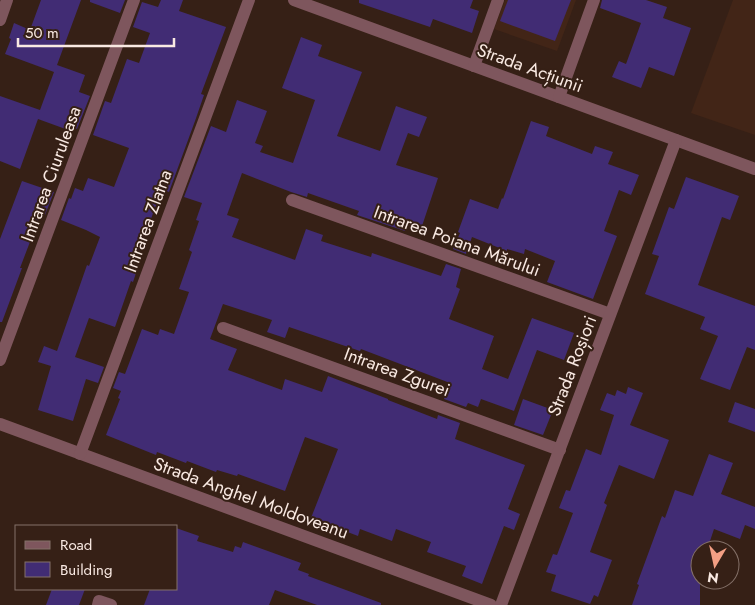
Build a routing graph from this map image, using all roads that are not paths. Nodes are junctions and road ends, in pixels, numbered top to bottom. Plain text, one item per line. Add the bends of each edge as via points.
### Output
1 (7, 0) edge
2 (134, 0) edge
3 (249, 0) edge
4 (294, 0) edge
5 (498, 0) edge
6 (594, 0) edge
7 (317, 4) edge
8 (0, 20) edge
9 (474, 66) junction
10 (559, 97) junction
11 (676, 140) junction
12 (755, 169) edge
13 (292, 200) dead end
14 (610, 314) junction
15 (223, 328) dead end
16 (0, 360) edge
17 (0, 424) edge
18 (560, 450) junction
19 (80, 454) junction
20 (491, 605) edge
21 (501, 605) edge

1 - 8 street
2 - 16 street, Intrarea Ciuruleasa
3 - 19 street, Intrarea Zlatna
4 - 7 street, Strada Acțiunii
5 - 9 street
6 - 10 street
7 - 9 street, Strada Acțiunii
9 - 10 street, Strada Acțiunii
10 - 11 street, Strada Acțiunii
11 - 12 street, Strada Acțiunii
11 - 14 street, Strada Roșiori
13 - 14 street, Intrarea Poiana Mărului
14 - 18 street, Strada Roșiori
15 - 18 street, Intrarea Zgurei
17 - 19 street, Strada Anghel Moldoveanu
18 - 21 street, Strada Roșiori
19 - 20 street, Strada Anghel Moldoveanu

